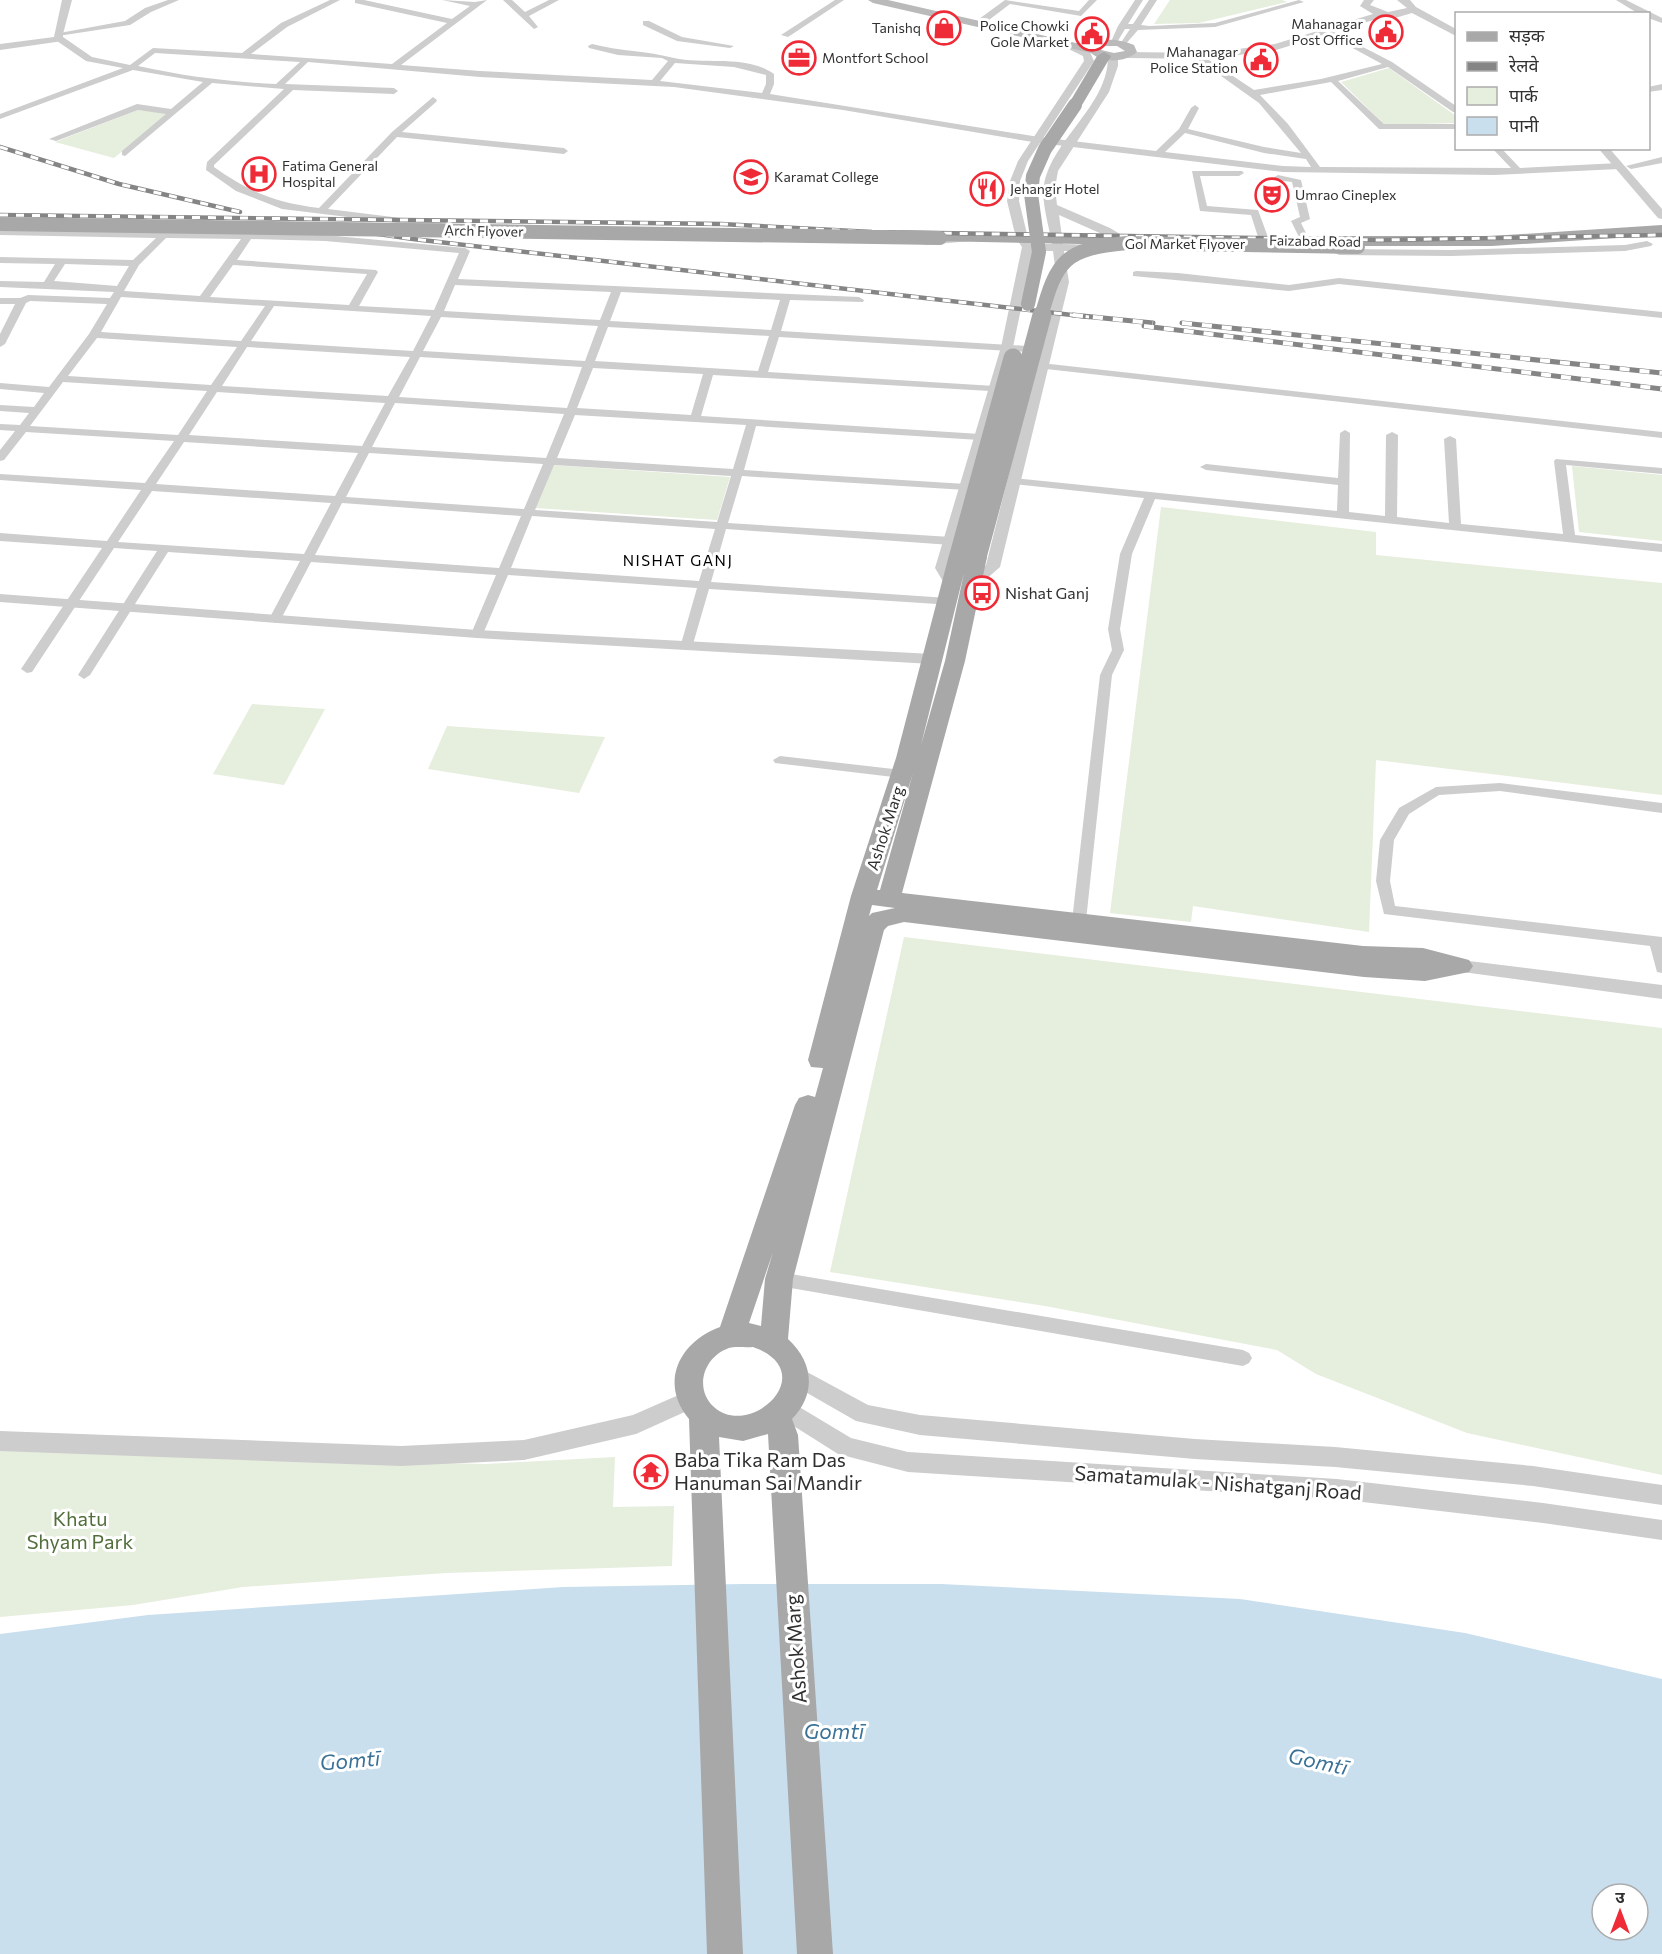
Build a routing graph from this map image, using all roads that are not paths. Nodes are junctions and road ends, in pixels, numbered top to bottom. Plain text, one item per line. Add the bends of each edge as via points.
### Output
1 (67, 0) edge
2 (175, 0) edge
3 (336, 0) edge
4 (360, 0) edge
5 (446, 0) edge
6 (507, 0) edge
7 (555, 0) edge
8 (840, 0) edge
9 (873, 0) edge
10 (891, 0) edge
11 (1093, 0) edge
12 (1139, 0) edge
13 (1153, 0) edge
14 (1295, 0) edge
15 (1620, 0) edge
16 (1010, 1) edge
17 (480, 2) edge
18 (1366, 3) edge
19 (1409, 3) edge
20 (1644, 12) edge
21 (1384, 14) junction
22 (524, 15) junction
23 (1397, 15) junction
24 (982, 21) junction
25 (453, 22) junction
26 (646, 23) dead end
27 (1122, 26) junction
28 (534, 27) dead end
29 (1136, 27) junction
30 (1330, 32) junction
31 (1455, 32) edge
32 (785, 35) dead end
33 (59, 36) junction
34 (1455, 40) edge
35 (1059, 41) junction
36 (694, 42) junction
37 (721, 45) junction
38 (591, 46) dead end
39 (730, 46) dead end
40 (0, 47) edge
41 (1124, 48) junction
42 (1102, 54) junction
43 (243, 56) junction
44 (1197, 56) junction
45 (306, 60) junction
46 (672, 60) junction
47 (718, 62) junction
48 (1389, 64) junction
49 (393, 66) junction
50 (131, 68) junction
51 (1333, 80) junction
52 (210, 81) junction
53 (655, 82) junction
54 (278, 87) junction
55 (290, 88) junction
56 (394, 91) dead end
57 (1252, 93) junction
58 (765, 96) junction
59 (432, 100) dead end
60 (1195, 108) dead end
61 (1455, 109) edge
62 (173, 112) junction
63 (1, 117) edge
64 (1455, 127) edge
65 (1183, 130) junction
66 (395, 134) junction
67 (53, 139) dead end
68 (1039, 140) junction
69 (1070, 144) junction
70 (1498, 150) edge
71 (1606, 150) edge
72 (1618, 150) edge
73 (564, 151) dead end
74 (125, 153) dead end
75 (1158, 154) junction
76 (1309, 157) junction
77 (1662, 160) edge
78 (1631, 165) junction
79 (1619, 166) junction
80 (1318, 170) junction
81 (1518, 171) junction
82 (1283, 174) junction
83 (1662, 198) edge
84 (1050, 206) junction
85 (321, 211) junction
86 (1662, 216) edge
87 (0, 218) edge
88 (0, 224) edge
89 (1662, 230) edge
90 (0, 232) edge
91 (163, 236) junction
92 (248, 237) junction
93 (968, 239) junction
94 (1124, 240) junction
95 (1264, 240) junction
96 (1305, 241) junction
97 (1025, 243) junction
98 (1057, 243) junction
99 (1655, 244) edge
100 (5, 260) edge
101 (62, 261) junction
102 (230, 262) junction
103 (135, 263) junction
104 (1136, 274) dead end
105 (0, 277) edge
106 (452, 282) junction
107 (0, 284) edge
108 (53, 285) junction
109 (618, 289) junction
110 (117, 295) junction
111 (1018, 296) junction
112 (786, 297) junction
113 (1059, 298) junction
114 (203, 300) junction
115 (859, 300) dead end
116 (0, 301) edge
117 (22, 301) junction
118 (271, 304) junction
119 (352, 309) junction
120 (437, 315) junction
121 (1662, 315) edge
122 (1013, 318) junction
123 (1054, 322) junction
124 (604, 324) junction
125 (775, 334) junction
126 (94, 335) junction
127 (2, 339) edge
128 (242, 344) junction
129 (1006, 347) junction
130 (1046, 350) junction
131 (416, 355) junction
132 (588, 365) junction
133 (1041, 366) junction
134 (709, 372) junction
135 (762, 375) junction
136 (61, 379) junction
137 (0, 386) edge
138 (213, 388) junction
139 (995, 388) junction
140 (52, 390) junction
141 (1035, 391) junction
142 (391, 400) junction
143 (0, 408) edge
144 (37, 410) junction
145 (571, 411) junction
146 (695, 418) junction
147 (752, 422) junction
148 (0, 427) edge
149 (23, 428) junction
150 (1345, 434) dead end
151 (1392, 435) dead end
152 (1662, 435) edge
153 (980, 436) junction
154 (181, 438) junction
155 (1450, 439) dead end
156 (366, 449) junction
157 (0, 458) edge
158 (550, 461) junction
159 (1206, 468) dead end
160 (1662, 471) edge
161 (736, 473) junction
162 (0, 477) edge
163 (1013, 481) junction
164 (1344, 482) junction
165 (966, 487) junction
166 (148, 488) junction
167 (1151, 494) junction
168 (337, 501) junction
169 (528, 513) junction
170 (1343, 514) junction
171 (1390, 519) junction
172 (721, 526) junction
173 (1455, 526) junction
174 (0, 537) edge
175 (1569, 538) junction
176 (111, 545) junction
177 (165, 548) junction
178 (1662, 548) edge
179 (962, 551) junction
180 (307, 558) junction
181 (503, 572) junction
182 (705, 585) junction
183 (957, 591) junction
184 (0, 598) edge
185 (73, 604) junction
186 (127, 608) junction
187 (275, 619) junction
188 (477, 634) junction
189 (687, 644) junction
190 (933, 659) junction
191 (27, 669) dead end
192 (84, 675) dead end
193 (780, 760) dead end
194 (902, 774) junction
195 (1662, 808) edge
196 (863, 896) junction
197 (889, 898) junction
198 (1079, 921) junction
199 (1660, 942) edge
200 (1461, 966) junction
201 (1662, 968) edge
202 (1662, 992) edge
203 (779, 1279) junction
204 (730, 1336) junction
205 (774, 1343) junction
206 (1243, 1358) dead end
207 (796, 1375) junction
208 (697, 1408) junction
209 (781, 1413) junction
210 (0, 1441) edge
211 (1662, 1495) edge
212 (1662, 1530) edge
213 (725, 1954) edge
214 (815, 1954) edge

1 - 33 street
2 - 33 street via 127,23
3 - 43 street via 284,25
4 - 25 street
5 - 17 street
6 - 22 street
7 - 22 street
8 - 32 street
9 - 35 main road
10 - 24 main road
11 - 16 street via 1082,14
12 - 27 street
13 - 29 street
14 - 29 street via 1300,2 1215,25
15 - 20 street
16 - 24 street
17 - 25 street
18 - 21 street
18 - 41 street via 1265,43 1227,48
19 - 23 street
19 - 31 street
21 - 23 street
21 - 30 street
22 - 28 street
23 - 34 street
24 - 42 main road via 1082,39
25 - 49 street
26 - 36 street
27 - 29 street
27 - 41 street
29 - 41 street
30 - 44 street via 1276,47
30 - 48 street
33 - 40 street
33 - 50 street via 89,59
35 - 42 main road
35 - 68 street via 1080,49 1089,62
36 - 37 street
36 - 46 street
37 - 39 street
37 - 47 street via 724,57
38 - 46 street
41 - 42 main road
41 - 42 main road
41 - 44 street
42 - 69 street via 1113,66 1104,92
42 - 179 main road, Gol Market Flyover, bridge via 1033,175 1030,196 1039,243 1038,266
43 - 45 street
43 - 50 street via 153,50
44 - 57 street
45 - 49 street
45 - 54 street
46 - 47 street
46 - 53 street
47 - 58 street via 770,74
48 - 51 street
48 - 61 street via 1443,95
49 - 53 street via 482,78
50 - 52 street
50 - 63 street
51 - 57 street
51 - 64 street via 1382,127
52 - 54 street
52 - 62 street
53 - 58 street
54 - 55 street
55 - 56 street
55 - 85 street via 209,168 263,201
57 - 76 street
58 - 68 street
59 - 66 street
60 - 65 street
62 - 67 street via 137,107
62 - 74 street
65 - 75 street
65 - 76 street
66 - 73 street
66 - 85 street
68 - 69 street
68 - 97 street via 1023,161 1015,181 1013,201
69 - 75 street
69 - 84 street via 1053,171
70 - 81 street
71 - 79 street
72 - 78 street
75 - 82 street
76 - 80 street
77 - 78 street
78 - 83 street
79 - 81 street
79 - 86 street
80 - 81 street
80 - 82 street
82 - 95 street via 1196,173 1203,209 1255,212
82 - 96 street via 1296,180 1305,219 1296,221
84 - 94 street via 1073,219 1103,227
84 - 98 street
85 - 93 street via 499,235 951,242
87 - 91 street via 132,219 152,223
88 - 93 main road, Arch Flyover, bridge
89 - 96 main road, Faizabad Road via 1492,241
90 - 91 street
91 - 92 street
91 - 103 street
92 - 102 street
92 - 106 street via 325,238 465,250
93 - 97 main road, Faizabad Road
94 - 95 main road, Faizabad Road
94 - 98 main road, Faizabad Road
95 - 96 main road, Faizabad Road
97 - 98 main road, Faizabad Road
97 - 111 street, Ashok Marg
98 - 99 street, Faizabad Road via 1451,253
98 - 113 street via 1063,282
99 - 179 main road, Gol Market Flyover, bridge via 1358,247 1127,243 1079,253 1066,261 1051,281
100 - 101 street
100 - 105 street
101 - 103 street
101 - 108 street via 48,284
102 - 114 street
102 - 119 street via 374,272
103 - 110 street
104 - 121 street via 1289,288 1339,281
106 - 109 street
106 - 120 street
107 - 108 street
108 - 110 street
109 - 112 street
109 - 124 street
110 - 114 street
110 - 117 street
110 - 126 street
111 - 113 street
111 - 122 street, Ashok Marg
112 - 115 street
112 - 125 street
113 - 123 street
114 - 118 street
116 - 117 street
117 - 127 street
118 - 119 street
118 - 128 street
119 - 120 street
120 - 124 street
120 - 131 street
122 - 123 street
122 - 129 street, Ashok Marg
123 - 130 street
124 - 125 street
124 - 132 street
125 - 129 street
125 - 135 street
126 - 128 street
126 - 136 street
128 - 131 street
128 - 138 street
129 - 130 street
129 - 139 street, Ashok Marg
130 - 133 street
131 - 132 street
131 - 142 street
132 - 134 street
132 - 145 street
133 - 141 street
133 - 152 street
134 - 135 street
134 - 146 street
135 - 139 street
136 - 138 street
136 - 140 street
137 - 140 street
138 - 142 street
138 - 154 street
139 - 141 street
139 - 153 street, Ashok Marg
140 - 144 street
141 - 163 street
142 - 145 street
142 - 156 street
143 - 144 street
144 - 149 street
145 - 146 street
145 - 158 street
146 - 147 street
147 - 153 street
147 - 161 street
148 - 149 street
149 - 154 street
149 - 157 street
150 - 164 street
151 - 171 street
153 - 165 street, Ashok Marg
154 - 156 street
154 - 166 street
155 - 173 street
156 - 158 street
156 - 168 street
158 - 161 street
158 - 169 street
159 - 164 street
160 - 175 street via 1560,461
161 - 165 street
161 - 172 street
162 - 166 street
163 - 167 street
163 - 183 street via 993,567
164 - 170 street
165 - 179 street, Ashok Marg
166 - 168 street
166 - 176 street
167 - 170 street
167 - 198 street via 1126,554 1114,629 1118,650 1106,675
168 - 169 street
168 - 180 street
169 - 172 street
169 - 181 street
170 - 171 street
171 - 173 street
172 - 179 street
172 - 182 street
173 - 175 street
174 - 176 street
175 - 178 street
176 - 177 street
176 - 185 street
177 - 180 street
177 - 186 street
179 - 183 main road, Gol Market Flyover
179 - 183 street, Ashok Marg via 942,568
180 - 181 street
180 - 187 street
181 - 182 street
181 - 188 street
182 - 183 street
182 - 189 street
183 - 190 main road, Ashok Marg
183 - 197 main road, Ashok Marg via 955,661
184 - 185 street
185 - 186 street
185 - 191 street
186 - 187 street
186 - 192 street
187 - 188 street
188 - 189 street
189 - 190 street
190 - 194 main road, Ashok Marg
193 - 194 street
194 - 196 main road, Ashok Marg
195 - 199 street via 1500,787 1436,791 1404,811 1387,840 1383,880 1389,910
196 - 197 main road
196 - 204 main road, Ashok Marg via 802,1129
197 - 198 main road
198 - 200 main road via 1363,954 1423,956
199 - 201 street
200 - 202 street
200 - 203 main road via 1425,972 1364,968 904,914 880,919 873,928
203 - 205 main road
203 - 206 street
204 - 205 main road via 753,1335
204 - 208 main road via 709,1345 694,1360 687,1379
205 - 207 main road via 789,1357
207 - 209 main road via 795,1393
207 - 211 street, Samatamulak - Nishatganj Road via 864,1414 920,1425 1335,1457 1533,1476
208 - 209 main road via 716,1424 731,1428 763,1424
208 - 210 street via 524,1450 401,1456
208 - 213 main road via 705,1460
209 - 212 street, Samatamulak - Nishatganj Road via 846,1447 908,1462 1337,1489
209 - 214 main road, Ashok Marg

